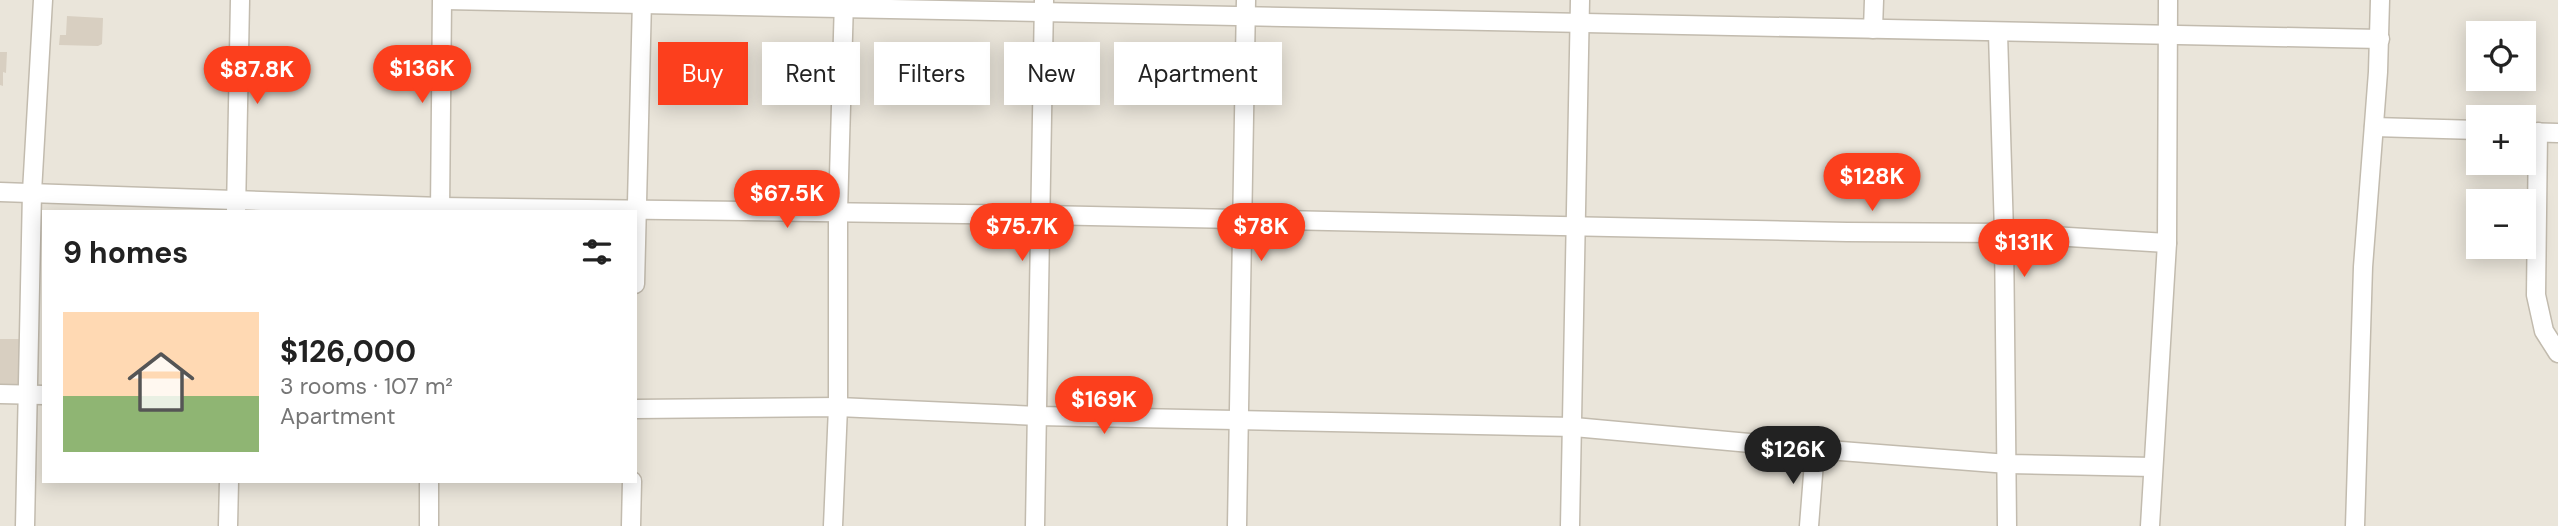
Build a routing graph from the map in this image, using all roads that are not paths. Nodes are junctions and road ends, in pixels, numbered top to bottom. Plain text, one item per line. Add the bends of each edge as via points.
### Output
1 (43, 0) edge
2 (240, 0) edge
3 (443, 0) edge
4 (1580, 0) edge
5 (1874, 0) edge
6 (2168, 0) edge
7 (2380, 0) edge
8 (642, 2) edge
9 (844, 4) edge
10 (1044, 5) edge
11 (1246, 8) edge
12 (1580, 22) junction
13 (1873, 29) junction
14 (1998, 33) junction
15 (2168, 37) junction
16 (2379, 39) junction
17 (2374, 127) junction
18 (2466, 130) edge
19 (2536, 132) edge
20 (2558, 132) edge
21 (2532, 175) edge
22 (0, 192) edge
23 (32, 192) junction
24 (236, 206) edge
25 (440, 210) edge
26 (637, 210) junction
27 (838, 212) junction
28 (1042, 215) junction
29 (1242, 218) junction
30 (1576, 227) junction
31 (2004, 233) junction
32 (2167, 243) junction
33 (2558, 353) edge
34 (0, 394) edge
35 (36, 395) edge
36 (838, 407) junction
37 (637, 409) edge
38 (1038, 416) junction
39 (1240, 420) junction
40 (1574, 427) junction
41 (1815, 449) junction
42 (2008, 464) junction
43 (2153, 467) junction
44 (229, 483) edge
45 (429, 483) edge
46 (632, 483) edge
47 (25, 526) edge
48 (228, 526) edge
49 (429, 526) edge
50 (631, 526) edge
51 (833, 526) edge
52 (1035, 526) edge
53 (1237, 526) edge
54 (1570, 526) edge
55 (1810, 526) edge
56 (2007, 526) edge
57 (2150, 526) edge
58 (2355, 526) edge

1 - 23 street
2 - 24 street
3 - 8 street
3 - 25 street
4 - 12 street
5 - 13 street
6 - 15 street
7 - 16 street
8 - 9 street
8 - 26 street
9 - 10 street
9 - 27 street
10 - 11 street
10 - 28 street
11 - 12 street
11 - 29 street
12 - 13 street
12 - 30 street
13 - 14 street
14 - 15 street
14 - 31 street
15 - 16 street
15 - 32 street
16 - 17 street
17 - 18 street
17 - 58 street via 2363,267
19 - 20 street
21 - 33 street via 2536,295 2544,331
22 - 23 street
23 - 24 street
23 - 35 street
24 - 25 street
25 - 26 street
26 - 27 street
27 - 28 street
27 - 36 street
28 - 29 street
28 - 38 street
29 - 30 street
29 - 39 street
30 - 31 street
30 - 40 street
31 - 32 street
31 - 42 street
32 - 43 street
34 - 35 street
35 - 47 street
36 - 37 street
36 - 38 street
36 - 51 street
38 - 39 street
38 - 52 street
39 - 40 street
39 - 53 street
40 - 41 street
40 - 54 street
41 - 42 street
41 - 55 street
42 - 43 street
42 - 56 street
43 - 57 street
44 - 48 street
45 - 49 street
46 - 50 street

